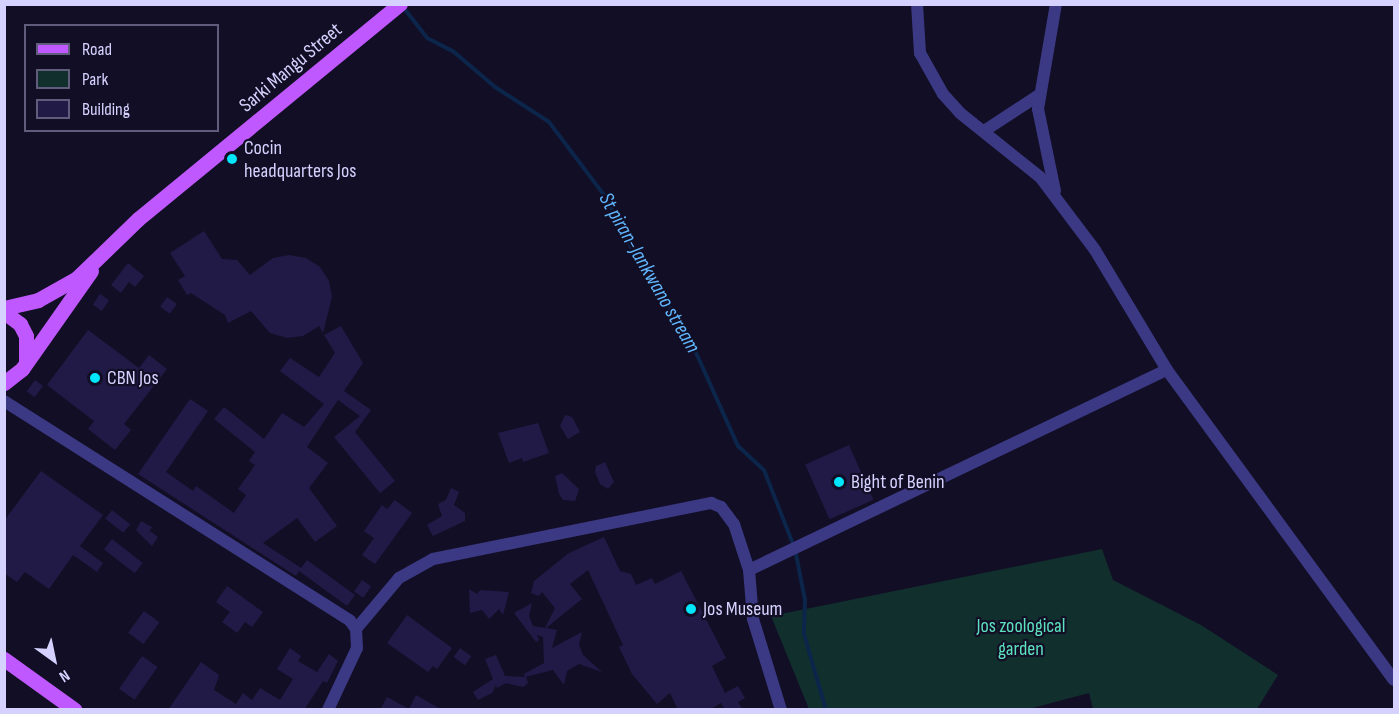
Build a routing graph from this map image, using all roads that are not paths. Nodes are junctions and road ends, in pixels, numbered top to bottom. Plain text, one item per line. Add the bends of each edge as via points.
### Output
1 (400, 4) edge
2 (917, 4) edge
3 (1056, 4) edge
4 (1039, 95) junction
5 (984, 131) junction
6 (1056, 198) junction
7 (99, 258) junction
8 (4, 292) edge
9 (7, 309) edge
10 (1167, 370) junction
11 (16, 373) edge
12 (4, 393) edge
13 (4, 401) edge
14 (749, 570) junction
15 (356, 629) junction
16 (4, 659) edge
17 (1395, 680) edge
18 (75, 710) edge
19 (328, 710) edge
20 (781, 710) edge

1 - 7 main road, Sarki Mangu Street via 145,213
2 - 5 street via 916,34 930,74 960,113
3 - 4 street
4 - 5 street
4 - 6 street via 1040,133
5 - 6 street via 1029,165
6 - 10 street via 1095,250
7 - 9 main road via 58,291
7 - 11 main road
8 - 9 main road
9 - 11 main road via 28,342
10 - 14 street
10 - 17 street
11 - 12 main road
13 - 15 street via 343,616
14 - 15 street via 729,514 711,503 699,503 620,523 433,560 399,578
14 - 20 street via 753,619
15 - 19 street via 358,639 352,663
16 - 18 main road

